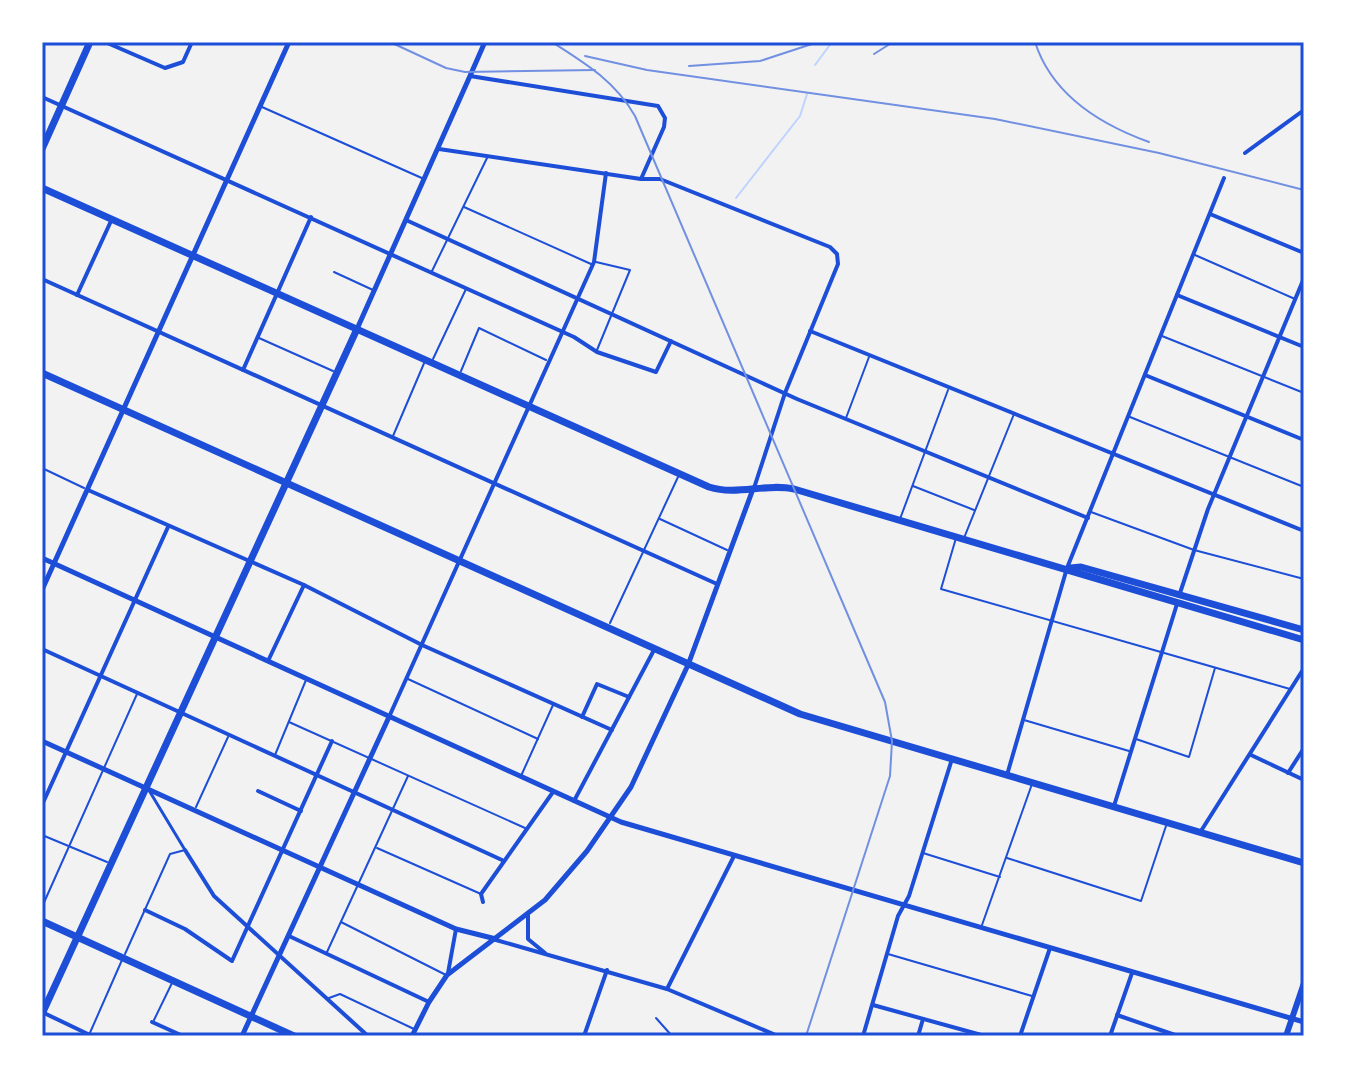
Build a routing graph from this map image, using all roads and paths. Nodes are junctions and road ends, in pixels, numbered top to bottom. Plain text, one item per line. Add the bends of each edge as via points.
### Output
1 (90, 42) edge
2 (105, 42) edge
3 (192, 42) edge
4 (289, 42) edge
5 (483, 43) edge
6 (470, 76) junction
7 (42, 97) edge
8 (62, 105) junction
9 (261, 107) junction
10 (1304, 110) edge
11 (42, 149) edge
12 (439, 149) junction
13 (1245, 153) dead end
14 (488, 155) junction
15 (606, 173) junction
16 (1224, 178) dead end
17 (425, 179) junction
18 (641, 179) junction
19 (227, 180) junction
20 (42, 188) edge
21 (464, 207) junction
22 (1210, 214) junction
23 (311, 217) junction
24 (112, 220) junction
25 (406, 220) junction
26 (448, 239) junction
27 (391, 253) junction
28 (1304, 253) edge
29 (1194, 254) junction
30 (192, 256) junction
31 (594, 263) junction
32 (334, 272) dead end
33 (431, 272) junction
34 (1304, 278) edge
35 (42, 279) edge
36 (466, 288) junction
37 (374, 290) junction
38 (277, 293) junction
39 (77, 295) junction
40 (1177, 295) junction
41 (577, 298) junction
42 (1295, 299) junction
43 (613, 316) junction
44 (357, 329) junction
45 (159, 331) junction
46 (562, 331) junction
47 (810, 331) junction
48 (1161, 335) junction
49 (258, 337) junction
50 (1279, 337) junction
51 (671, 341) junction
52 (1304, 347) edge
53 (597, 352) junction
54 (870, 355) junction
55 (428, 362) junction
56 (549, 362) junction
57 (243, 370) junction
58 (337, 372) junction
59 (42, 373) edge
60 (1145, 375) junction
61 (459, 376) junction
62 (1263, 376) junction
63 (949, 387) junction
64 (785, 393) junction
65 (1304, 393) edge
66 (322, 405) junction
67 (528, 406) junction
68 (123, 409) junction
69 (1014, 414) junction
70 (1129, 416) junction
71 (1246, 417) junction
72 (845, 419) junction
73 (392, 437) junction
74 (1304, 440) edge
75 (924, 452) junction
76 (1113, 454) junction
77 (1229, 457) junction
78 (42, 468) edge
79 (679, 474) junction
80 (988, 477) junction
81 (288, 482) junction
82 (493, 483) junction
83 (912, 486) junction
84 (1304, 487) edge
85 (753, 488) junction
86 (88, 490) junction
87 (1213, 495) junction
88 (975, 510) junction
89 (1090, 512) junction
90 (659, 518) junction
91 (1088, 518) junction
92 (900, 520) junction
93 (168, 527) junction
94 (1304, 531) edge
95 (960, 538) junction
96 (1194, 550) junction
97 (644, 551) junction
98 (730, 551) junction
99 (42, 558) edge
100 (460, 559) junction
101 (250, 561) junction
102 (55, 564) junction
103 (1067, 568) junction
104 (1304, 579) edge
105 (717, 584) junction
106 (304, 585) junction
107 (42, 590) edge
108 (1178, 599) junction
109 (135, 601) junction
110 (1050, 622) junction
111 (607, 628) junction
112 (1304, 630) edge
113 (216, 637) junction
114 (1304, 640) edge
115 (422, 645) junction
116 (42, 649) edge
117 (654, 650) junction
118 (1162, 653) junction
119 (268, 661) junction
120 (688, 665) junction
121 (1215, 668) junction
122 (1304, 668) edge
123 (100, 675) junction
124 (1297, 678) junction
125 (306, 679) junction
126 (406, 679) junction
127 (1304, 680) edge
128 (1290, 689) junction
129 (138, 693) junction
130 (629, 697) junction
131 (554, 704) junction
132 (180, 713) junction
133 (389, 717) junction
134 (582, 717) junction
135 (1024, 719) junction
136 (289, 722) junction
137 (612, 730) junction
138 (229, 736) junction
139 (1135, 738) junction
140 (538, 739) junction
141 (42, 741) edge
142 (332, 741) junction
143 (1304, 748) edge
144 (66, 752) junction
145 (1130, 752) junction
146 (1251, 755) junction
147 (371, 756) junction
148 (274, 757) junction
149 (952, 759) junction
150 (104, 769) junction
151 (1288, 773) junction
152 (409, 775) junction
153 (1007, 775) junction
154 (316, 776) junction
155 (521, 777) junction
156 (1304, 780) edge
157 (1032, 783) junction
158 (145, 786) junction
159 (258, 791) dead end
160 (553, 792) junction
161 (354, 793) junction
162 (574, 801) junction
163 (42, 805) edge
164 (1113, 807) junction
165 (194, 810) junction
166 (392, 810) junction
167 (301, 811) junction
168 (612, 818) junction
169 (1167, 823) junction
170 (525, 828) junction
171 (1200, 833) junction
172 (42, 835) edge
173 (69, 846) junction
174 (376, 848) junction
175 (185, 850) junction
176 (283, 850) junction
177 (922, 852) junction
178 (734, 856) junction
179 (1007, 858) junction
180 (502, 860) junction
181 (110, 863) junction
182 (1304, 863) edge
183 (321, 867) junction
184 (1000, 877) junction
185 (359, 884) junction
186 (481, 894) junction
187 (483, 902) dead end
188 (903, 905) junction
189 (42, 907) edge
190 (145, 910) junction
191 (528, 915) junction
192 (42, 921) edge
193 (341, 922) junction
194 (247, 927) junction
195 (981, 928) junction
196 (456, 929) junction
197 (289, 936) junction
198 (78, 937) junction
199 (496, 940) junction
200 (1050, 948) junction
201 (327, 954) junction
202 (887, 954) junction
203 (547, 955) junction
204 (280, 956) junction
205 (122, 959) junction
206 (607, 970) junction
207 (1132, 973) junction
208 (447, 975) junction
209 (172, 982) junction
210 (1304, 983) edge
211 (667, 989) junction
212 (1033, 996) junction
213 (326, 1000) junction
214 (429, 1002) junction
215 (873, 1005) junction
216 (42, 1013) edge
217 (1117, 1015) junction
218 (251, 1017) junction
219 (656, 1018) dead end
220 (1292, 1018) junction
221 (923, 1019) junction
222 (152, 1022) joint
223 (1304, 1022) edge
224 (414, 1033) edge
225 (90, 1036) edge
226 (183, 1036) edge
227 (242, 1036) edge
228 (294, 1036) edge
229 (368, 1036) edge
230 (584, 1036) edge
231 (672, 1036) edge
232 (778, 1036) edge
233 (863, 1036) edge
234 (918, 1036) edge
235 (985, 1036) edge
236 (1020, 1036) edge
237 (1110, 1036) edge
238 (1178, 1036) edge
239 (1286, 1036) edge

1 - 8 main road
2 - 3 street via 165,68 183,62
4 - 9 street
5 - 6 street
6 - 12 street
6 - 18 street via 653,103 663,110 664,127
7 - 8 street
8 - 11 main road
8 - 19 street
9 - 17 lane
9 - 19 street
10 - 13 street
12 - 14 street
12 - 17 street
14 - 15 street
14 - 21 lane
15 - 18 street
15 - 31 street
16 - 22 street
17 - 25 street
18 - 47 street via 660,179 830,247 838,264
19 - 23 street
19 - 30 street
20 - 24 main road
21 - 26 lane
21 - 31 lane
22 - 28 street
22 - 29 street
23 - 27 street
23 - 38 street
24 - 30 main road
24 - 39 street
25 - 26 street
25 - 27 street
26 - 33 lane
26 - 41 street
27 - 33 street
27 - 37 street
29 - 40 street
29 - 42 lane
30 - 38 main road
30 - 45 street
31 - 41 street
31 - 43 lane via 630,270
32 - 37 lane
33 - 36 street
34 - 42 street
35 - 39 street
36 - 46 street
36 - 55 lane
37 - 44 street
38 - 44 main road
38 - 49 street
39 - 45 street
40 - 48 street
40 - 50 street
41 - 43 street
41 - 46 street
42 - 50 street
43 - 51 street
43 - 53 lane
44 - 55 main road
44 - 58 main road
45 - 57 street
45 - 68 street
46 - 53 street
46 - 56 street
47 - 54 street
47 - 64 street
48 - 60 street
48 - 62 lane
49 - 57 street
49 - 58 lane
50 - 52 street
50 - 62 street
51 - 53 street via 656,372
51 - 64 street
54 - 63 street
54 - 72 lane
55 - 61 main road
55 - 73 lane
56 - 61 lane via 479,328
56 - 67 street
57 - 66 street
58 - 66 main road
59 - 68 main road
60 - 70 street
60 - 71 street
61 - 67 main road
62 - 65 lane
62 - 71 street
63 - 69 street
63 - 75 lane
64 - 72 street
64 - 85 street
66 - 73 street
66 - 81 main road
67 - 79 main road
67 - 82 street
68 - 81 main road
68 - 86 street
69 - 76 street
69 - 80 lane
70 - 76 street
70 - 77 lane
71 - 74 street
71 - 77 street
72 - 75 street
73 - 82 street
75 - 80 street
75 - 83 lane
76 - 87 street
76 - 89 street
77 - 84 lane
77 - 87 street
78 - 86 lane
79 - 85 main road via 720,491
79 - 90 lane
80 - 88 lane
80 - 91 street
81 - 100 main road
81 - 101 main road
82 - 97 street
82 - 100 street
83 - 88 lane
83 - 92 lane
85 - 92 main road via 794,489
85 - 98 street
86 - 93 street
86 - 102 street
87 - 94 street
87 - 96 street
88 - 95 lane
89 - 91 street
89 - 96 lane
90 - 97 lane
90 - 98 lane
91 - 103 street
92 - 95 main road
93 - 101 street
93 - 109 street
95 - 103 main road
95 - 110 lane via 941,589
96 - 104 lane
96 - 108 street
97 - 105 street
97 - 111 lane
98 - 105 street
99 - 102 street
100 - 111 main road
100 - 115 street
101 - 106 street
101 - 113 main road
102 - 107 street
102 - 109 street
103 - 108 main road
103 - 110 street
105 - 120 street
106 - 115 street
106 - 119 street
108 - 112 main road
108 - 114 main road
108 - 118 street
109 - 113 street
109 - 123 street
110 - 118 lane
110 - 135 street
111 - 117 main road
113 - 119 street
113 - 132 main road
115 - 126 street
115 - 131 street
116 - 123 street
117 - 120 main road
117 - 130 street
118 - 121 lane
118 - 139 street
119 - 125 street
120 - 149 main road via 800,714
120 - 168 street
121 - 128 lane
121 - 139 lane via 1189,757
122 - 124 street
123 - 129 street
123 - 144 street
124 - 127 street
124 - 128 street
125 - 133 street
125 - 136 lane
126 - 133 street
126 - 140 lane
128 - 146 street
129 - 132 street
129 - 150 lane
130 - 134 street via 597,684
130 - 137 street
131 - 134 street
131 - 140 lane
132 - 138 street
132 - 158 main road
133 - 147 street
133 - 155 street
134 - 137 street
135 - 145 lane
135 - 153 street
136 - 142 lane
136 - 148 lane
137 - 162 street
138 - 148 street
138 - 165 lane
139 - 145 street
140 - 155 lane
141 - 144 street
142 - 147 lane
142 - 154 street
143 - 151 street
144 - 150 street
144 - 163 street
145 - 164 street
146 - 151 street
146 - 171 street
147 - 152 lane
147 - 161 street
148 - 154 street
149 - 153 main road
149 - 177 street
150 - 158 street
150 - 173 lane
151 - 156 street
152 - 166 lane
152 - 170 lane
153 - 157 main road
154 - 161 street
154 - 167 street
155 - 160 street
157 - 164 main road
157 - 179 lane
158 - 165 street
158 - 175 street
158 - 181 main road
159 - 167 street
160 - 162 street
160 - 170 street
161 - 166 street
161 - 183 street
162 - 168 street
164 - 169 main road
165 - 176 street
166 - 174 lane
166 - 180 street
167 - 176 street
168 - 178 street
168 - 191 street via 565,880
169 - 171 main road
169 - 179 lane via 1141,901
170 - 180 street
171 - 182 main road
172 - 173 lane
173 - 181 lane
173 - 189 lane
174 - 185 lane
174 - 186 lane
175 - 190 lane via 170,854
175 - 194 street via 214,896
176 - 183 street
176 - 194 street
177 - 184 lane
177 - 188 street
178 - 188 street
178 - 211 street
179 - 184 lane
180 - 186 street
181 - 198 main road
183 - 185 street
183 - 197 street
184 - 195 lane
185 - 193 lane
185 - 196 street
186 - 187 street
188 - 195 street
188 - 202 street
190 - 194 street via 185,929 229,960
190 - 205 lane
191 - 199 street
191 - 203 street via 528,939
192 - 198 main road
193 - 201 lane
193 - 208 lane
194 - 204 street
195 - 200 street
196 - 199 street
196 - 208 street
197 - 201 street
197 - 204 street
198 - 205 main road
198 - 216 main road
199 - 203 street
199 - 208 street
200 - 207 street
200 - 212 street
201 - 214 street
202 - 212 lane
202 - 215 street
203 - 206 street
204 - 213 street
204 - 218 street
205 - 209 main road
205 - 225 lane
206 - 211 street
206 - 230 street
207 - 217 street
207 - 220 street
208 - 214 street
209 - 218 main road
209 - 222 lane
210 - 220 main road
211 - 232 street
212 - 236 street
213 - 224 lane via 340,994
213 - 229 street
214 - 224 street
215 - 221 street
215 - 233 street
216 - 225 street
217 - 237 street
217 - 238 street
218 - 227 street
218 - 228 main road
219 - 231 lane
220 - 223 street
220 - 239 main road
221 - 234 street
221 - 235 street
222 - 226 street

